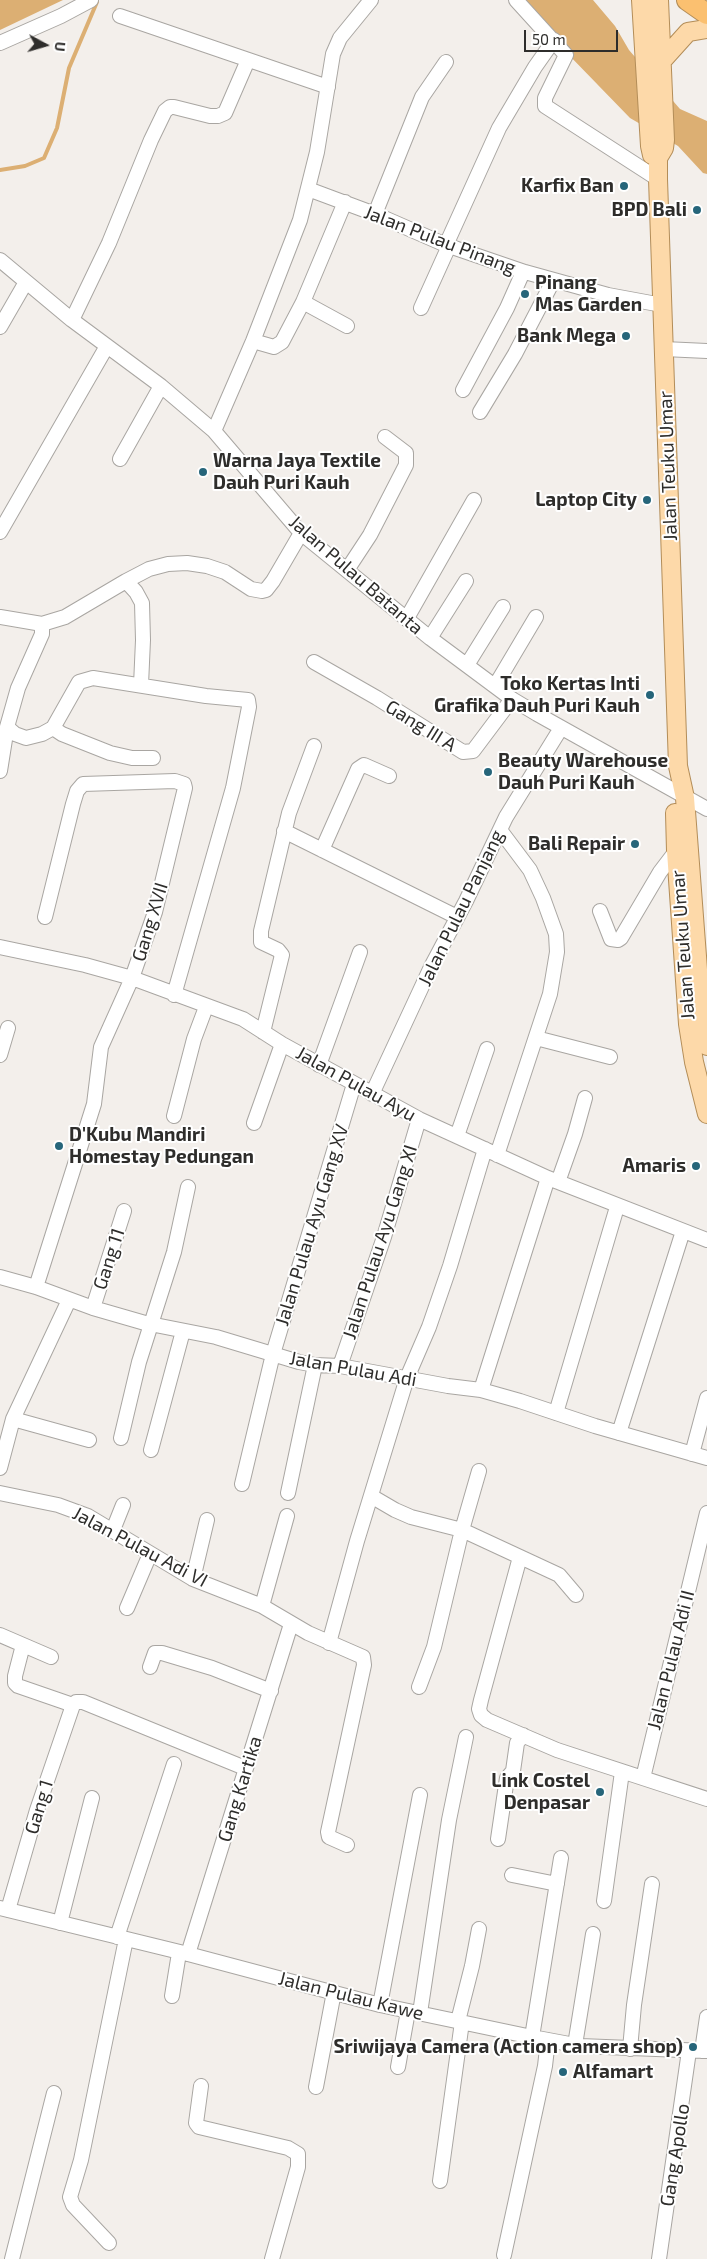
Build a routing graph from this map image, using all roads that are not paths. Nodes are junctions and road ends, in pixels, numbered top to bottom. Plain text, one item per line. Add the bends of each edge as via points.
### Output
1 (91, 0) edge
2 (372, 0) edge
3 (516, 0) edge
4 (641, 0) edge
5 (659, 0) edge
6 (687, 0) edge
7 (707, 14) edge
8 (120, 16) dead end
9 (707, 29) edge
10 (554, 40) junction
11 (0, 43) edge
12 (248, 60) junction
13 (446, 62) dead end
14 (656, 65) junction
15 (328, 87) junction
16 (658, 179) junction
17 (308, 190) junction
18 (345, 202) junction
19 (375, 214) junction
20 (448, 246) junction
21 (0, 260) edge
22 (523, 272) junction
23 (553, 281) junction
24 (26, 282) junction
25 (303, 302) junction
26 (662, 305) junction
27 (421, 308) dead end
28 (72, 320) junction
29 (347, 326) dead end
30 (0, 327) edge
31 (253, 341) junction
32 (107, 346) junction
33 (664, 349) junction
34 (707, 352) edge
35 (161, 386) junction
36 (463, 390) dead end
37 (480, 412) dead end
38 (214, 431) junction
39 (385, 436) dead end
40 (120, 458) dead end
41 (474, 500) dead end
42 (0, 532) edge
43 (301, 533) junction
44 (347, 570) junction
45 (126, 581) junction
46 (466, 581) dead end
47 (502, 607) dead end
48 (0, 617) edge
49 (536, 617) dead end
50 (406, 618) junction
51 (42, 624) junction
52 (430, 638) junction
53 (314, 662) dead end
54 (466, 665) junction
55 (141, 685) junction
56 (495, 686) junction
57 (512, 699) junction
58 (53, 728) junction
59 (561, 728) junction
60 (4, 734) edge
61 (314, 746) dead end
62 (153, 758) dead end
63 (0, 771) edge
64 (388, 776) dead end
65 (680, 795) junction
66 (707, 809) edge
67 (500, 830) junction
68 (284, 831) junction
69 (322, 850) junction
70 (676, 851) junction
71 (600, 911) dead end
72 (45, 917) dead end
73 (458, 917) junction
74 (0, 947) edge
75 (360, 952) dead end
76 (132, 978) junction
77 (174, 995) junction
78 (206, 1007) junction
79 (8, 1028) dead end
80 (263, 1032) junction
81 (536, 1038) junction
82 (282, 1044) junction
83 (707, 1046) edge
84 (487, 1049) dead end
85 (0, 1055) edge
86 (610, 1057) dead end
87 (319, 1065) junction
88 (354, 1084) junction
89 (372, 1094) junction
90 (585, 1098) dead end
91 (707, 1114) edge
92 (174, 1116) dead end
93 (419, 1119) junction
94 (254, 1123) dead end
95 (457, 1136) junction
96 (491, 1152) junction
97 (553, 1180) junction
98 (188, 1188) dead end
99 (617, 1207) junction
100 (124, 1211) dead end
101 (682, 1231) junction
102 (707, 1240) edge
103 (0, 1277) edge
104 (36, 1287) junction
105 (69, 1300) junction
106 (93, 1308) junction
107 (152, 1324) junction
108 (182, 1330) junction
109 (273, 1354) junction
110 (315, 1365) junction
111 (340, 1366) junction
112 (407, 1378) junction
113 (481, 1390) junction
114 (707, 1398) edge
115 (556, 1413) junction
116 (13, 1419) junction
117 (619, 1433) junction
118 (121, 1438) dead end
119 (89, 1440) dead end
120 (151, 1450) dead end
121 (692, 1454) junction
122 (707, 1458) edge
123 (0, 1468) edge
124 (479, 1471) dead end
125 (242, 1484) dead end
126 (0, 1493) edge
127 (288, 1493) dead end
128 (372, 1496) junction
129 (123, 1505) dead end
130 (707, 1513) edge
131 (288, 1516) dead end
132 (207, 1520) dead end
133 (113, 1530) junction
134 (462, 1530) junction
135 (150, 1554) junction
136 (520, 1557) junction
137 (193, 1579) junction
138 (576, 1595) dead end
139 (262, 1606) junction
140 (127, 1608) dead end
141 (291, 1624) junction
142 (0, 1635) edge
143 (329, 1643) junction
144 (24, 1645) junction
145 (51, 1657) dead end
146 (150, 1667) dead end
147 (419, 1687) dead end
148 (271, 1691) junction
149 (73, 1705) junction
150 (523, 1735) junction
151 (466, 1737) dead end
152 (174, 1764) dead end
153 (245, 1768) junction
154 (622, 1772) junction
155 (643, 1778) junction
156 (420, 1795) dead end
157 (92, 1798) dead end
158 (707, 1799) edge
159 (498, 1839) dead end
160 (348, 1845) dead end
161 (561, 1858) dead end
162 (512, 1875) dead end
163 (557, 1884) junction
164 (652, 1884) dead end
165 (604, 1901) dead end
166 (4, 1909) edge
167 (60, 1923) junction
168 (478, 1930) dead end
169 (594, 1934) dead end
170 (122, 1938) junction
171 (184, 1953) junction
172 (334, 1992) junction
173 (172, 1996) dead end
174 (380, 2005) junction
175 (414, 2012) junction
176 (707, 2017) edge
177 (460, 2022) junction
178 (532, 2037) junction
179 (548, 2040) junction
180 (575, 2045) junction
181 (630, 2049) junction
182 (700, 2051) edge
183 (398, 2067) dead end
184 (201, 2086) dead end
185 (316, 2087) dead end
186 (54, 2093) dead end
187 (440, 2181) dead end
188 (109, 2243) dead end
189 (504, 2255) dead end
190 (12, 2259) edge
191 (272, 2259) edge
192 (659, 2259) edge

1 - 11 street
2 - 15 street via 335,47
3 - 10 street
4 - 14 main road, Jalan Teuku Umar
5 - 14 main road, Jalan Teuku Umar
6 - 7 highway
8 - 12 street
9 - 14 main road via 688,32
10 - 16 street via 566,56 545,98 545,106
10 - 20 street via 500,128
12 - 15 street
12 - 28 street via 225,113 210,116 174,107 165,111 110,243
13 - 19 street via 422,96
14 - 16 main road, Jalan Teuku Umar
15 - 17 street
16 - 26 main road, Jalan Teuku Umar
17 - 18 street, Jalan Pulau Pinang
17 - 31 street via 300,220
18 - 19 street, Jalan Pulau Pinang
18 - 25 street
19 - 20 street, Jalan Pulau Pinang
20 - 22 street, Jalan Pulau Pinang
20 - 27 street
21 - 24 street, Jalan Pulau Batanta
22 - 23 street, Jalan Pulau Pinang
22 - 36 street
23 - 26 street, Jalan Pulau Pinang
23 - 37 street
24 - 28 street, Jalan Pulau Batanta
24 - 30 street
25 - 29 street
25 - 31 street via 279,345 269,347
26 - 33 main road, Jalan Teuku Umar
28 - 32 street, Jalan Pulau Batanta
31 - 38 street
32 - 35 street, Jalan Pulau Batanta
32 - 42 street
33 - 34 street
33 - 65 main road, Jalan Teuku Umar
35 - 38 street, Jalan Pulau Batanta
35 - 40 street
38 - 43 street, Jalan Pulau Batanta
39 - 44 street via 406,453 406,466 370,535
41 - 50 street
43 - 44 street, Jalan Pulau Batanta
43 - 45 street via 266,590 251,589 225,572 187,563 149,569
44 - 50 street, Jalan Pulau Batanta
45 - 51 street via 64,617
45 - 55 street via 142,604
46 - 52 street
47 - 54 street
48 - 51 street
49 - 56 street
50 - 52 street, Jalan Pulau Batanta
51 - 60 street via 42,634 18,688
52 - 54 street, Jalan Pulau Batanta
53 - 57 street, Gang III A via 463,752 473,751
54 - 56 street, Jalan Pulau Batanta
55 - 58 street via 93,678 79,682
55 - 77 street via 250,703 227,810
56 - 57 street, Jalan Pulau Batanta
57 - 59 street, Jalan Pulau Batanta
58 - 60 street via 33,738
58 - 62 street via 110,752 132,758
59 - 65 street, Jalan Pulau Batanta
59 - 67 street, Jalan Pulau Panjang
60 - 63 street
61 - 68 street
64 - 69 street via 364,765 358,769
65 - 66 street, Jalan Pulau Batanta
65 - 70 main road, Jalan Teuku Umar
65 - 83 main road, Jalan Teuku Umar
67 - 73 street, Jalan Pulau Panjang
67 - 81 street via 530,870 556,934 555,975
68 - 69 street
68 - 80 street via 260,935 263,944 282,954
69 - 73 street
70 - 71 street via 660,872 622,938 611,939
70 - 91 main road, Jalan Teuku Umar via 688,1024
72 - 76 street, Gang XVII via 73,804 77,790 83,784 175,781 184,784 155,912
73 - 89 street, Jalan Pulau Panjang via 427,975
74 - 76 street, Jalan Pulau Ayu via 85,964
75 - 87 street
76 - 77 street, Jalan Pulau Ayu
76 - 104 street, Gang XVII via 102,1047 94,1104
77 - 78 street, Jalan Pulau Ayu
78 - 80 street, Jalan Pulau Ayu via 243,1019
78 - 92 street via 194,1038
79 - 85 street
80 - 82 street, Jalan Pulau Ayu
81 - 86 street
81 - 96 street
82 - 87 street, Jalan Pulau Ayu
82 - 94 street
84 - 95 street
87 - 88 street, Jalan Pulau Ayu
88 - 89 street, Jalan Pulau Ayu
88 - 109 street, Jalan Pulau Ayu Gang XV
89 - 93 street, Jalan Pulau Ayu
90 - 97 street via 575,1134
93 - 95 street, Jalan Pulau Ayu
93 - 111 street, Jalan Pulau Ayu Gang XI via 384,1237
95 - 96 street, Jalan Pulau Ayu
96 - 97 street, Jalan Pulau Ayu
96 - 112 street via 429,1327
97 - 99 street, Jalan Pulau Ayu
97 - 113 street
98 - 107 street via 174,1252
99 - 101 street, Jalan Pulau Ayu
99 - 115 street
100 - 106 street, Gang 11
101 - 102 street, Jalan Pulau Ayu
101 - 117 street
103 - 104 street, Jalan Pulau Adi
104 - 105 street, Jalan Pulau Adi
105 - 106 street, Jalan Pulau Adi
105 - 116 street
106 - 107 street, Jalan Pulau Adi
107 - 108 street, Jalan Pulau Adi
107 - 118 street via 139,1362
108 - 109 street, Jalan Pulau Adi
108 - 120 street
109 - 110 street, Jalan Pulau Adi
109 - 125 street, Jalan Pulau Ayu Gang XV
110 - 111 street, Jalan Pulau Adi
110 - 127 street
111 - 112 street, Jalan Pulau Adi
112 - 113 street, Jalan Pulau Adi
112 - 128 street
113 - 115 street, Jalan Pulau Adi
114 - 121 street
115 - 117 street, Jalan Pulau Adi
116 - 119 street
116 - 123 street
117 - 121 street, Jalan Pulau Adi
121 - 122 street, Jalan Pulau Adi
124 - 134 street
126 - 133 street, Jalan Pulau Adi VI via 73,1510
128 - 134 street via 411,1517
128 - 143 street
129 - 133 street
130 - 155 street, Jalan Pulau Adi II
131 - 139 street
132 - 137 street
133 - 135 street, Jalan Pulau Adi VI
134 - 136 street
134 - 147 street via 434,1647
135 - 137 street, Jalan Pulau Adi VI
135 - 140 street
136 - 138 street via 559,1575
136 - 150 street via 479,1709 488,1720
137 - 139 street, Jalan Pulau Adi VI
139 - 141 street, Jalan Pulau Adi VI
141 - 143 street, Jalan Pulau Adi VI
141 - 148 street, Gang Kartika
142 - 144 street
143 - 160 street, Jalan Pulau Adi VI via 359,1655 365,1662 328,1832 329,1837
144 - 145 street
144 - 149 street via 15,1683
146 - 148 street via 155,1653 162,1653
148 - 153 street, Gang Kartika
149 - 153 street via 83,1702
149 - 166 street, Gang 1
150 - 154 street
150 - 159 street via 517,1743 513,1771 507,1778
151 - 175 street
152 - 170 street
153 - 171 street, Gang Kartika via 224,1842
154 - 155 street
154 - 165 street
155 - 158 street
156 - 174 street
157 - 167 street
161 - 163 street
162 - 163 street
163 - 178 street
164 - 181 street
166 - 167 street, Jalan Pulau Kawe
167 - 170 street, Jalan Pulau Kawe
168 - 177 street
169 - 180 street
170 - 171 street, Jalan Pulau Kawe
170 - 188 street via 81,2160 70,2197 73,2206
171 - 172 street, Jalan Pulau Kawe
171 - 173 street, Gang Kartika
172 - 174 street, Jalan Pulau Kawe
172 - 185 street
174 - 175 street, Jalan Pulau Kawe
175 - 177 street, Jalan Pulau Kawe
175 - 183 street
176 - 182 street, Gang Apollo
177 - 178 street, Jalan Pulau Kawe
177 - 187 street
178 - 179 street, Jalan Pulau Kawe
179 - 180 street, Jalan Pulau Kawe
179 - 189 street
180 - 181 street, Jalan Pulau Kawe
181 - 182 street, Jalan Pulau Kawe
182 - 192 street, Gang Apollo
184 - 191 street via 196,2123 199,2127 288,2148 298,2154 298,2167
186 - 190 street

